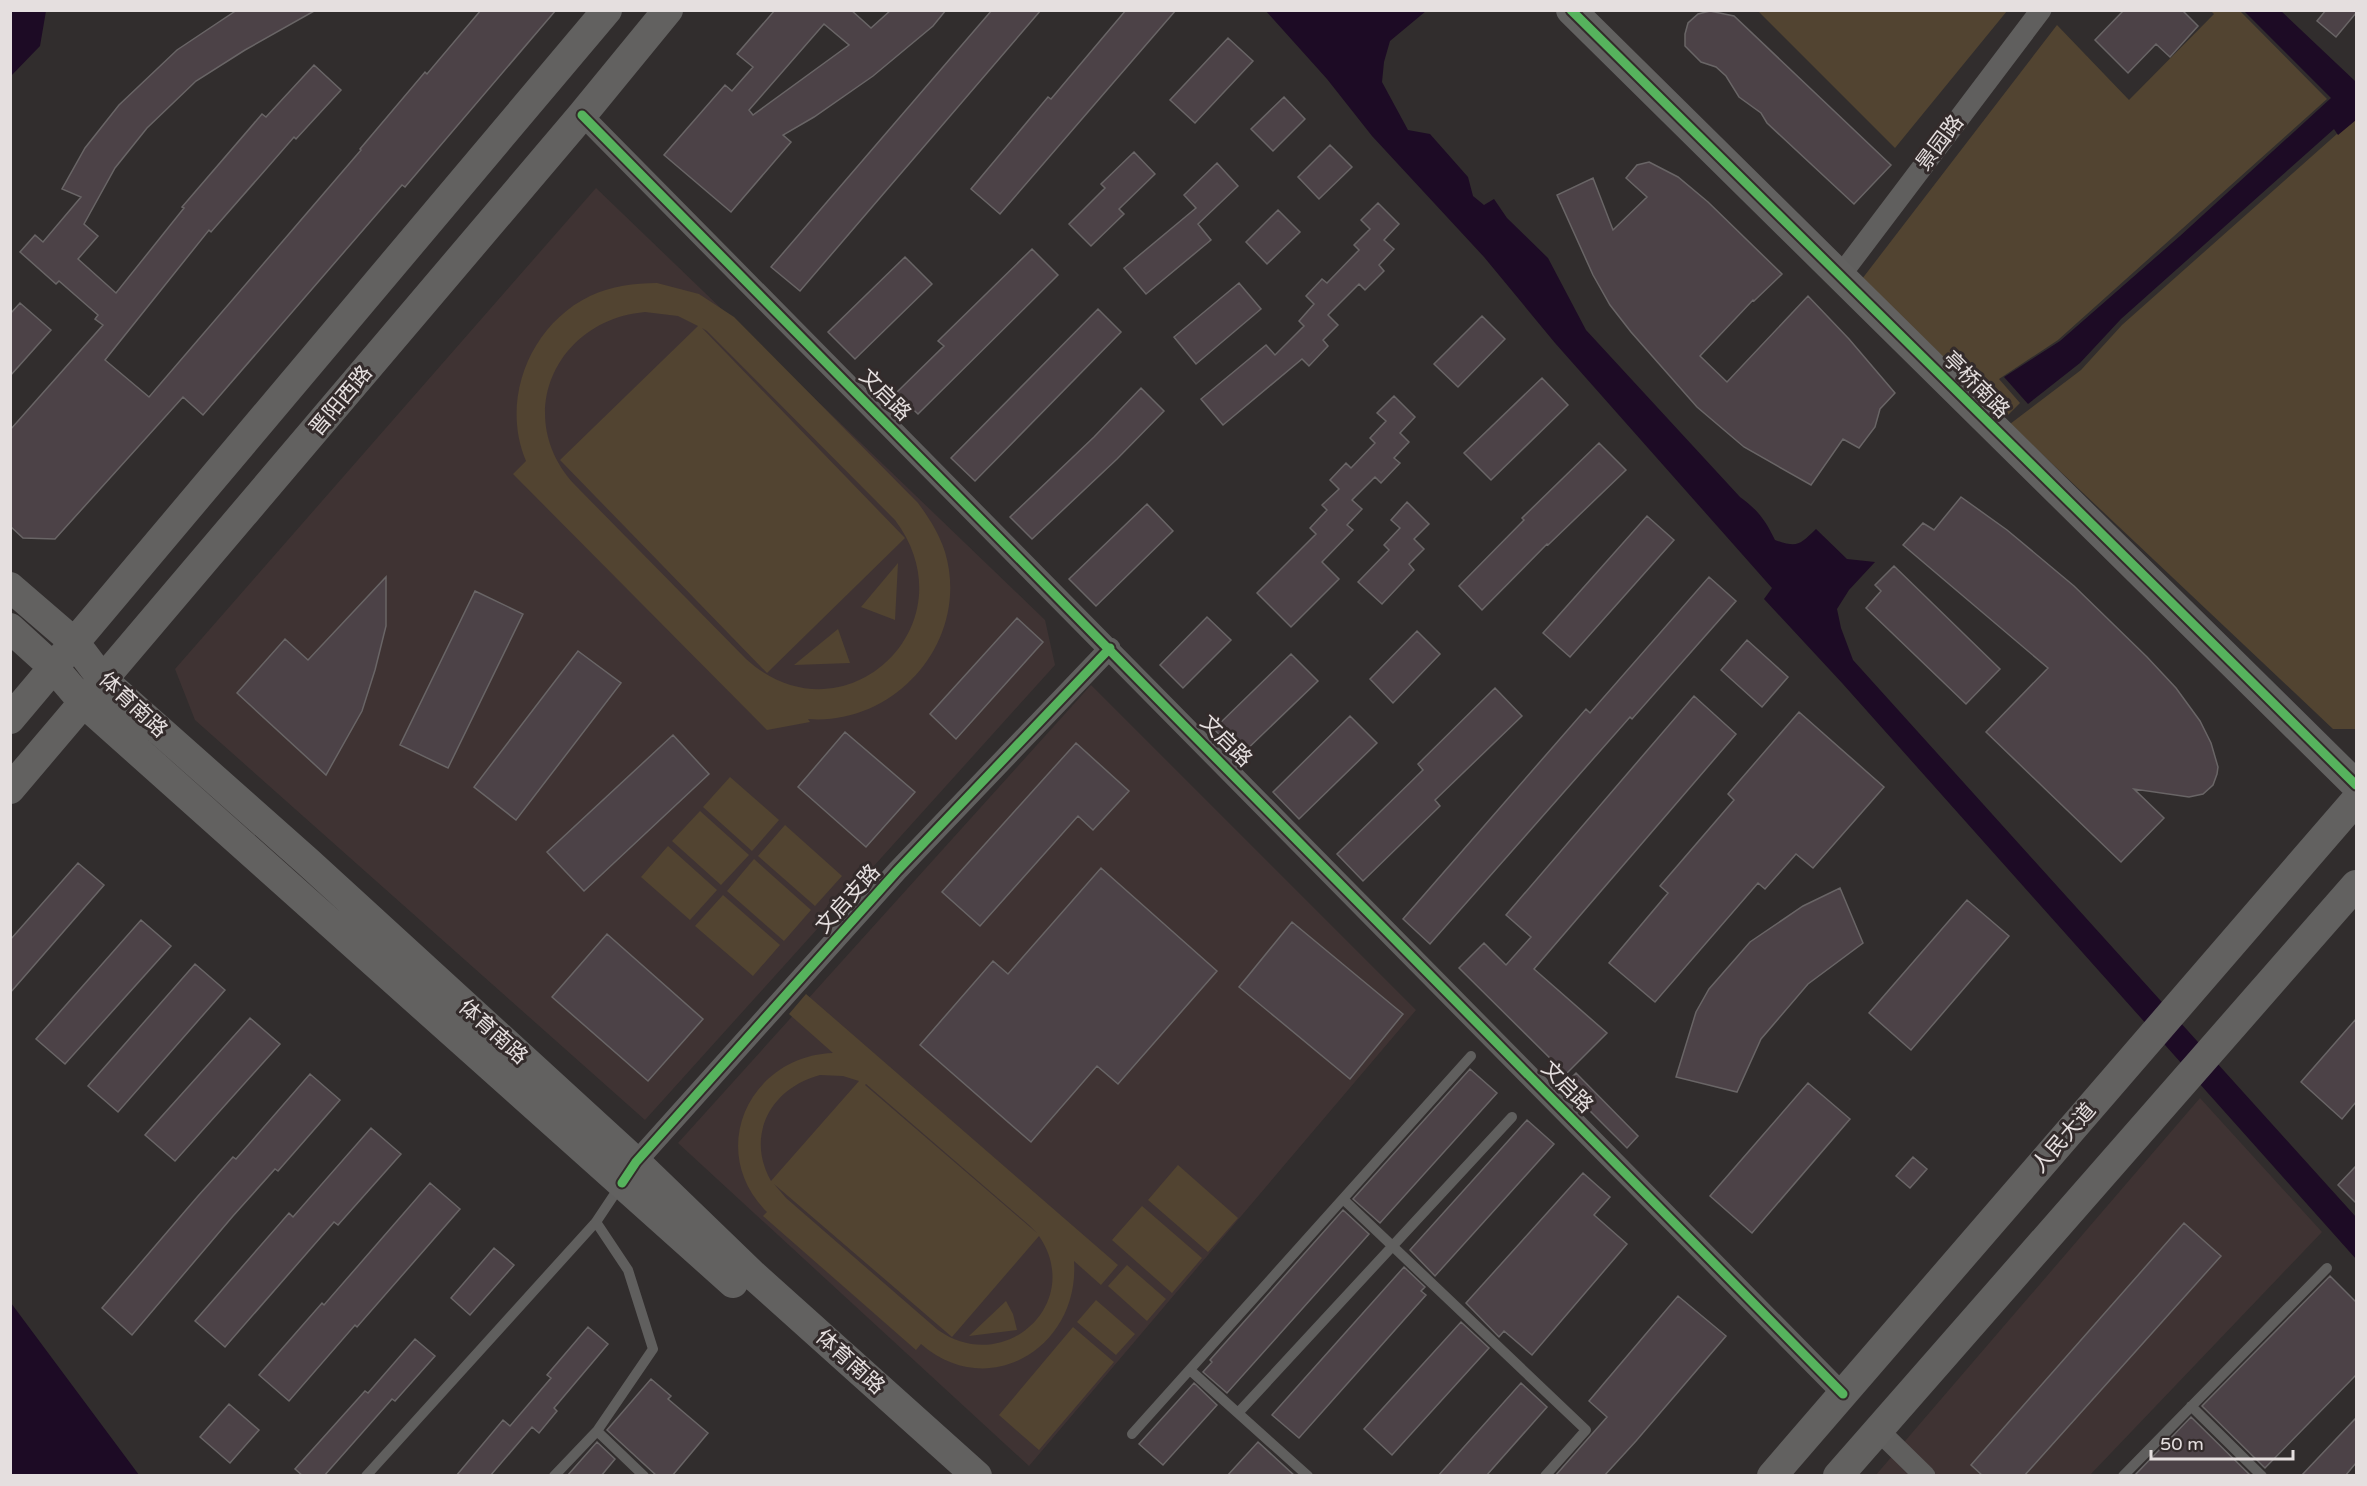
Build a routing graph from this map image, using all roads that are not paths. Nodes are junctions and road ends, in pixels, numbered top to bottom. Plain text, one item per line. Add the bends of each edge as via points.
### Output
1 (607, 10) edge
2 (668, 10) edge
3 (1571, 10) edge
4 (2041, 10) edge
5 (582, 115) junction
6 (1840, 276) junction
7 (10, 587) edge
8 (10, 628) edge
9 (75, 644) junction
10 (1110, 648) junction
11 (54, 668) junction
12 (103, 680) junction
13 (84, 703) junction
14 (10, 719) edge
15 (2356, 785) edge
16 (10, 789) edge
17 (2356, 800) edge
18 (2356, 885) edge
19 (1471, 1056) dead end
20 (1512, 1117) dead end
21 (629, 1172) junction
22 (1342, 1199) junction
23 (596, 1222) junction
24 (1391, 1247) junction
25 (2327, 1268) dead end
26 (1190, 1370) junction
27 (1843, 1394) junction
28 (2191, 1406) junction
29 (1238, 1413) junction
30 (1878, 1430) junction
31 (597, 1431) junction
32 (1131, 1434) dead end
33 (366, 1476) edge
34 (554, 1476) edge
35 (644, 1476) edge
36 (946, 1476) edge
37 (977, 1476) edge
38 (1308, 1476) edge
39 (1545, 1476) edge
40 (1772, 1476) edge
41 (1838, 1476) edge
42 (1925, 1476) edge
43 (2123, 1476) edge
44 (2262, 1476) edge

1 - 9 main road
2 - 5 main road, 晋阳西路
3 - 6 main road, 亭桥南路
4 - 6 street, 景园路
5 - 10 street, 文启路
5 - 12 main road, 晋阳西路
6 - 15 main road, 亭桥南路
7 - 9 main road, 体育南路
8 - 11 main road, 体育南路
9 - 11 main road
9 - 12 main road, 体育南路
10 - 21 street, 文启支路 via 897,871
10 - 27 street, 文启路
11 - 13 main road, 体育南路
11 - 14 main road
12 - 13 main road, 晋阳西路
12 - 21 main road, 体育南路 via 308,862
13 - 16 main road, 晋阳西路
13 - 21 main road, 体育南路
17 - 27 main road, 人民大道
18 - 30 main road
19 - 22 lane
20 - 24 lane
21 - 23 lane
21 - 36 main road, 体育南路
21 - 37 main road, 体育南路 via 753,1275
22 - 24 lane
22 - 26 lane
23 - 31 lane via 628,1270 653,1349
23 - 33 lane
24 - 29 lane
24 - 39 lane via 1586,1430
25 - 28 lane
26 - 29 lane
26 - 32 lane
27 - 40 main road, 人民大道
28 - 43 lane
28 - 44 lane
29 - 38 lane
30 - 41 main road
30 - 42 street
31 - 34 lane
31 - 35 lane

